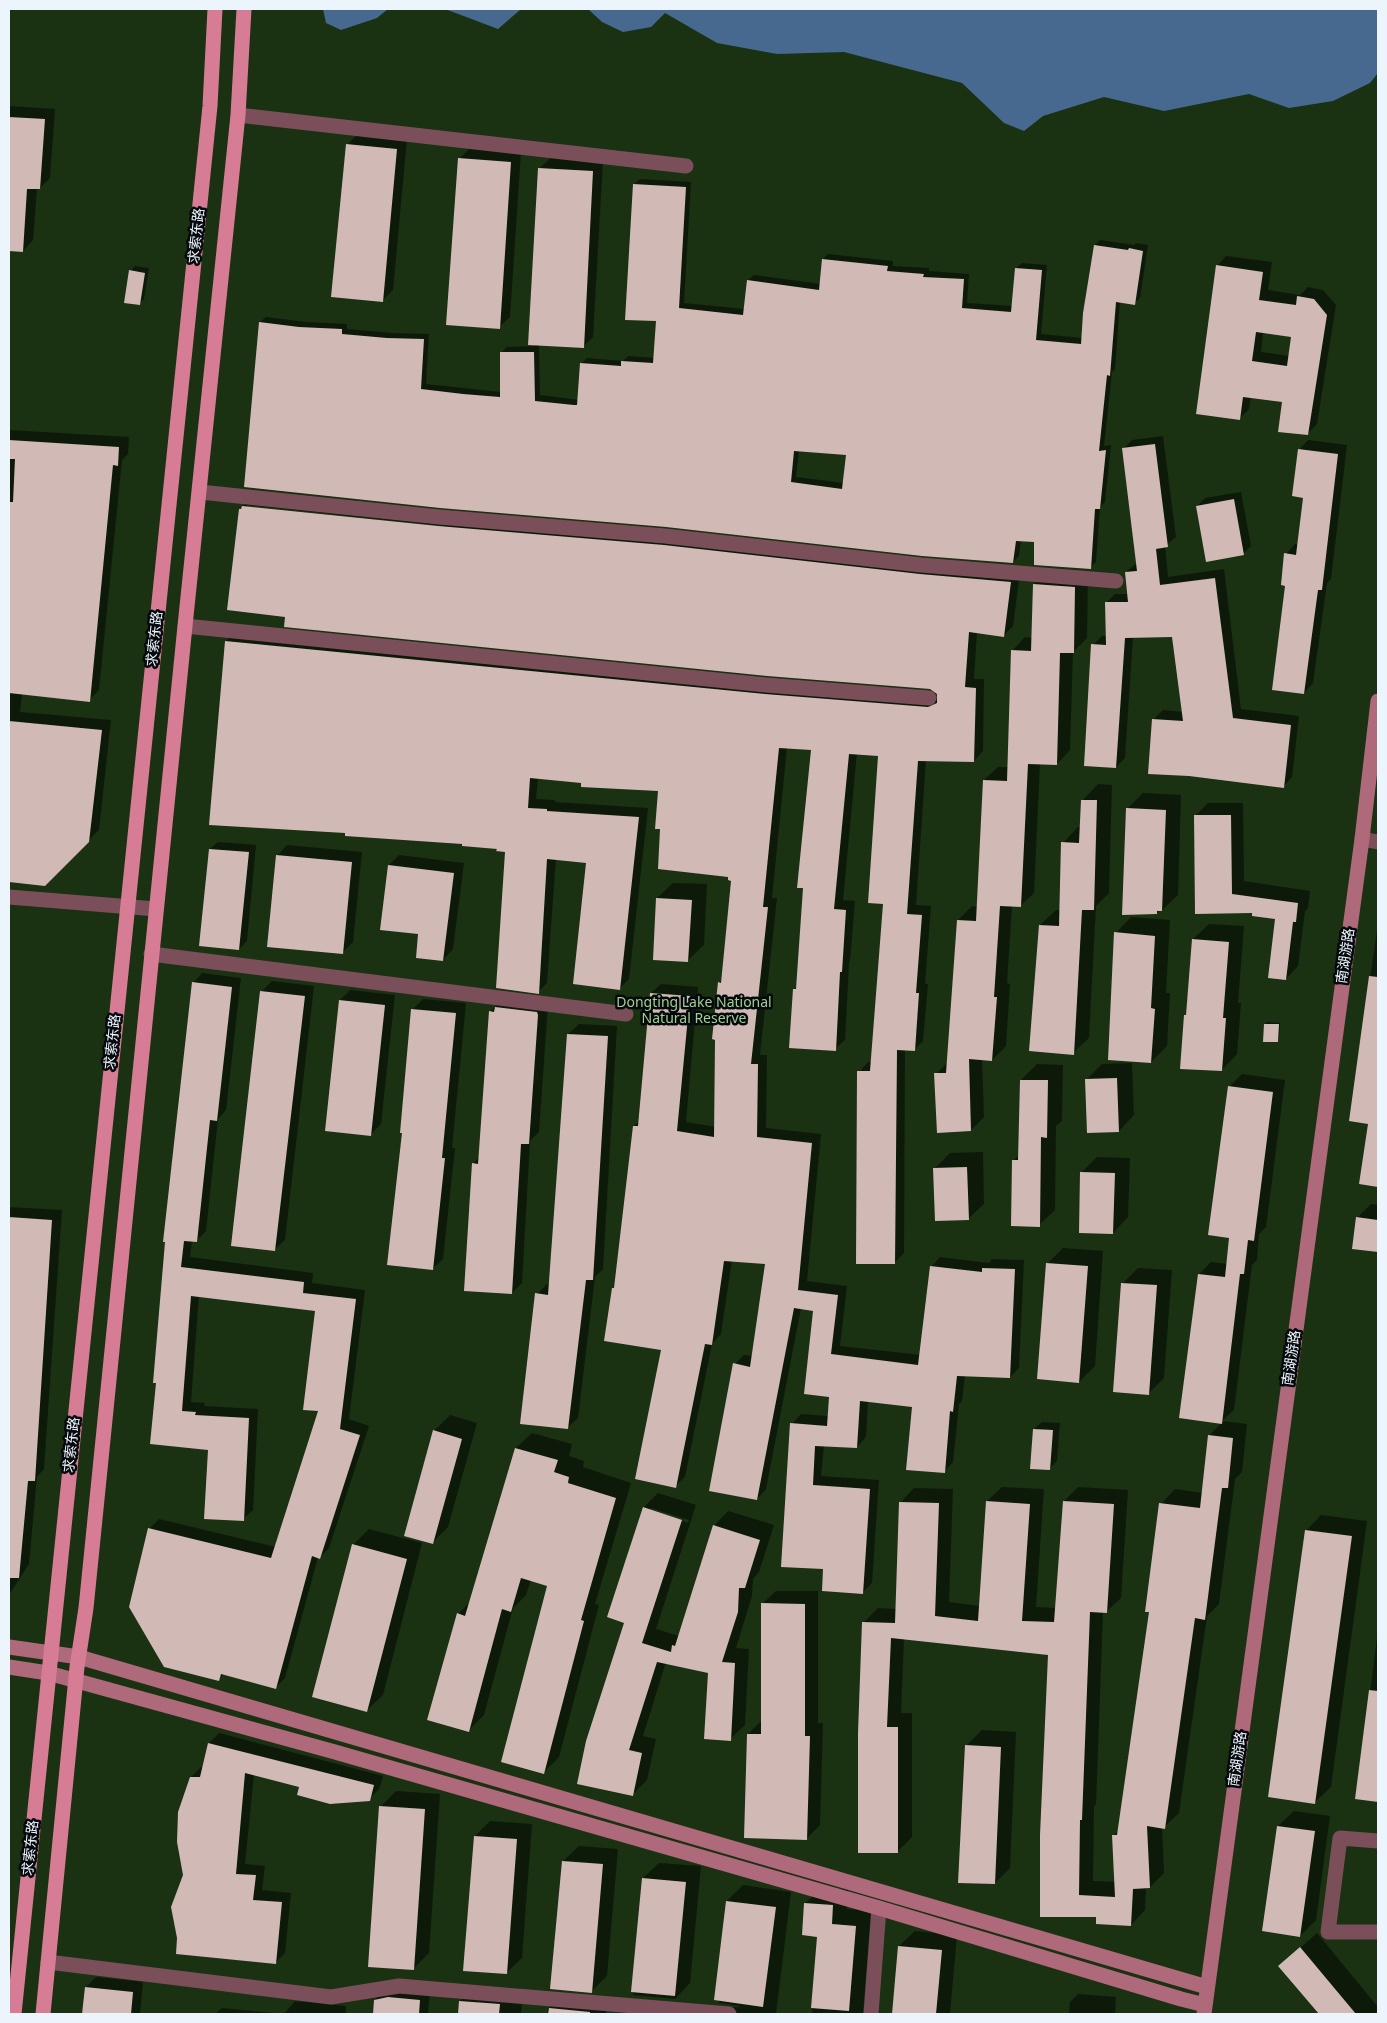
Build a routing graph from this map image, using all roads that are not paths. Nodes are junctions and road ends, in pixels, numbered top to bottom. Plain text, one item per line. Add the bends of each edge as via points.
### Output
1 (215, 9) edge
2 (244, 9) edge
3 (238, 115) junction
4 (686, 166) dead end
5 (200, 492) junction
6 (1116, 582) dead end
7 (185, 626) junction
8 (929, 698) dead end
9 (1378, 701) edge
10 (1362, 838) junction
11 (1378, 842) edge
12 (9, 897) edge
13 (128, 906) junction
14 (156, 909) junction
15 (151, 954) junction
16 (626, 1014) dead end
17 (9, 1646) edge
18 (51, 1653) junction
19 (79, 1657) junction
20 (9, 1667) edge
21 (48, 1673) junction
22 (75, 1680) junction
23 (1378, 1841) edge
24 (879, 1908) junction
25 (1378, 1932) edge
26 (48, 1962) junction
27 (1207, 1987) junction
28 (1204, 2010) edge
29 (14, 2014) edge
30 (43, 2014) edge
31 (729, 2014) edge
32 (872, 2014) edge

1 - 13 main road, 求索东路 via 210,106
2 - 3 main road, 求索东路
3 - 4 street
3 - 5 main road, 求索东路
5 - 6 street via 665,536 921,566
5 - 7 main road, 求索东路
7 - 8 street via 766,685
7 - 14 main road, 求索东路
9 - 10 main road, 南湖游路
10 - 11 street
10 - 27 main road, 南湖游路
12 - 13 street
13 - 14 street
13 - 18 main road, 求索东路
14 - 15 main road, 求索东路
15 - 16 street
15 - 19 main road, 求索东路
17 - 18 main road
18 - 19 main road
18 - 21 main road, 求索东路
19 - 22 main road, 求索东路
19 - 27 main road
20 - 21 main road
21 - 22 main road
21 - 29 main road, 求索东路
22 - 24 main road
22 - 26 main road, 求索东路
23 - 25 street via 1340,1838 1328,1932
24 - 28 main road via 1181,1999
24 - 32 street
26 - 30 main road, 求索东路
26 - 31 street via 331,1997 399,1986
27 - 28 main road, 南湖游路

